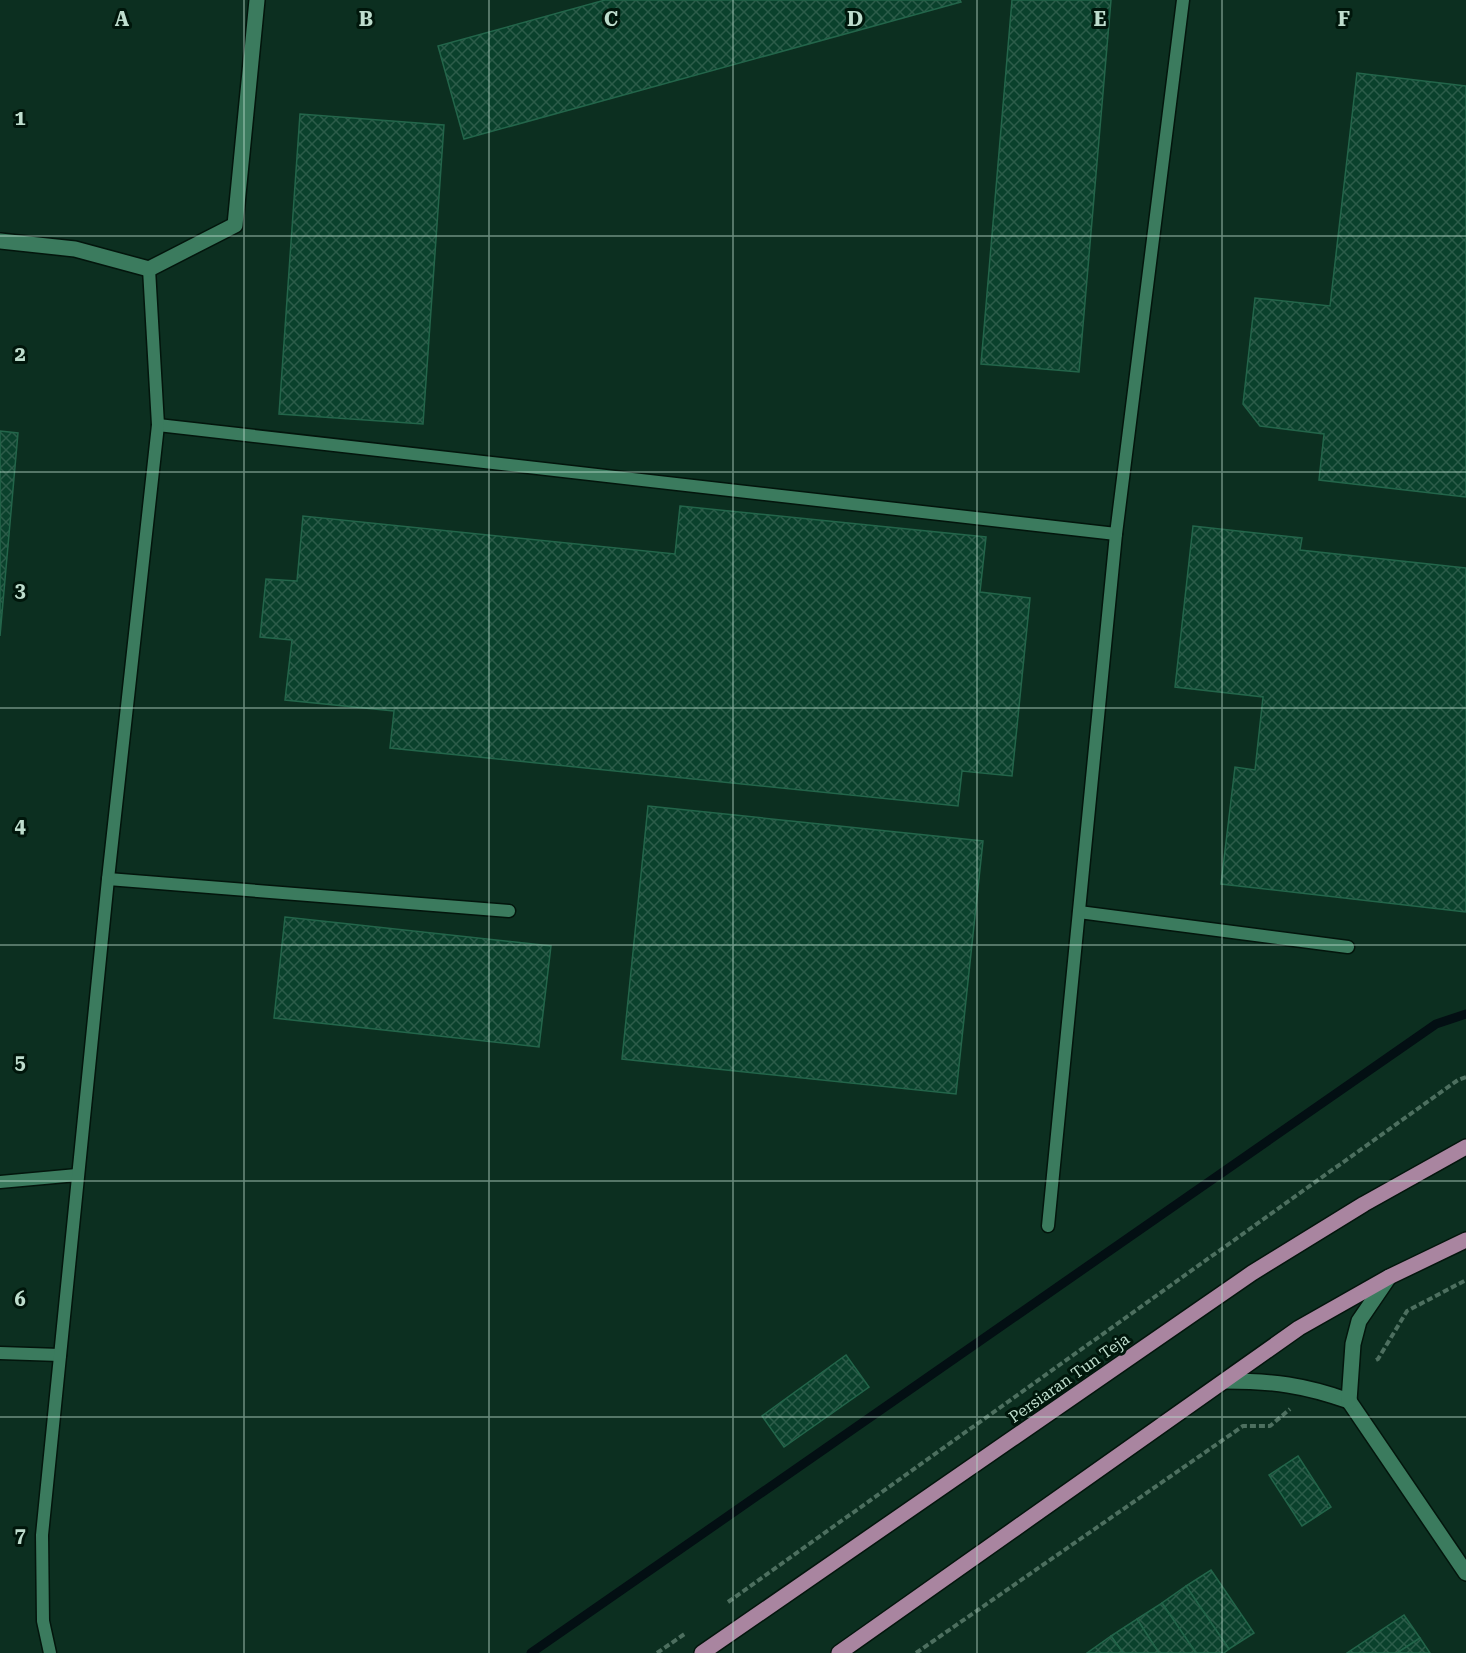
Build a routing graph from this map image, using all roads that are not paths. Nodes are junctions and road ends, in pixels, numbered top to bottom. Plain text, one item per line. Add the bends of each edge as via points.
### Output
1 (257, 0) edge
2 (1183, 0) edge
3 (0, 242) edge
4 (149, 268) junction
5 (158, 425) junction
6 (1116, 534) junction
7 (108, 879) junction
8 (509, 911) dead end
9 (1079, 912) junction
10 (1348, 947) dead end
11 (1466, 1147) edge
12 (77, 1175) junction
13 (0, 1182) edge
14 (1048, 1226) dead end
15 (1466, 1240) edge
16 (1389, 1277) junction
17 (0, 1353) edge
18 (60, 1354) junction
19 (1225, 1381) junction
20 (1349, 1401) junction
21 (1466, 1573) edge
22 (50, 1653) edge
23 (702, 1653) edge
24 (839, 1653) edge

1 - 4 street via 235,225
2 - 6 lane
3 - 4 street via 75,249
4 - 5 lane
5 - 6 lane
5 - 7 lane
6 - 9 lane
7 - 8 lane
7 - 12 lane
9 - 10 lane
9 - 14 lane
11 - 23 main road, Persiaran Tun Teja via 1252,1273
12 - 13 lane
12 - 18 lane
15 - 16 main road
16 - 19 main road via 1299,1328
16 - 20 street via 1359,1322 1353,1344
17 - 18 lane
18 - 22 lane via 42,1535 43,1621
19 - 20 street via 1264,1381 1314,1389
19 - 24 main road
20 - 21 street

